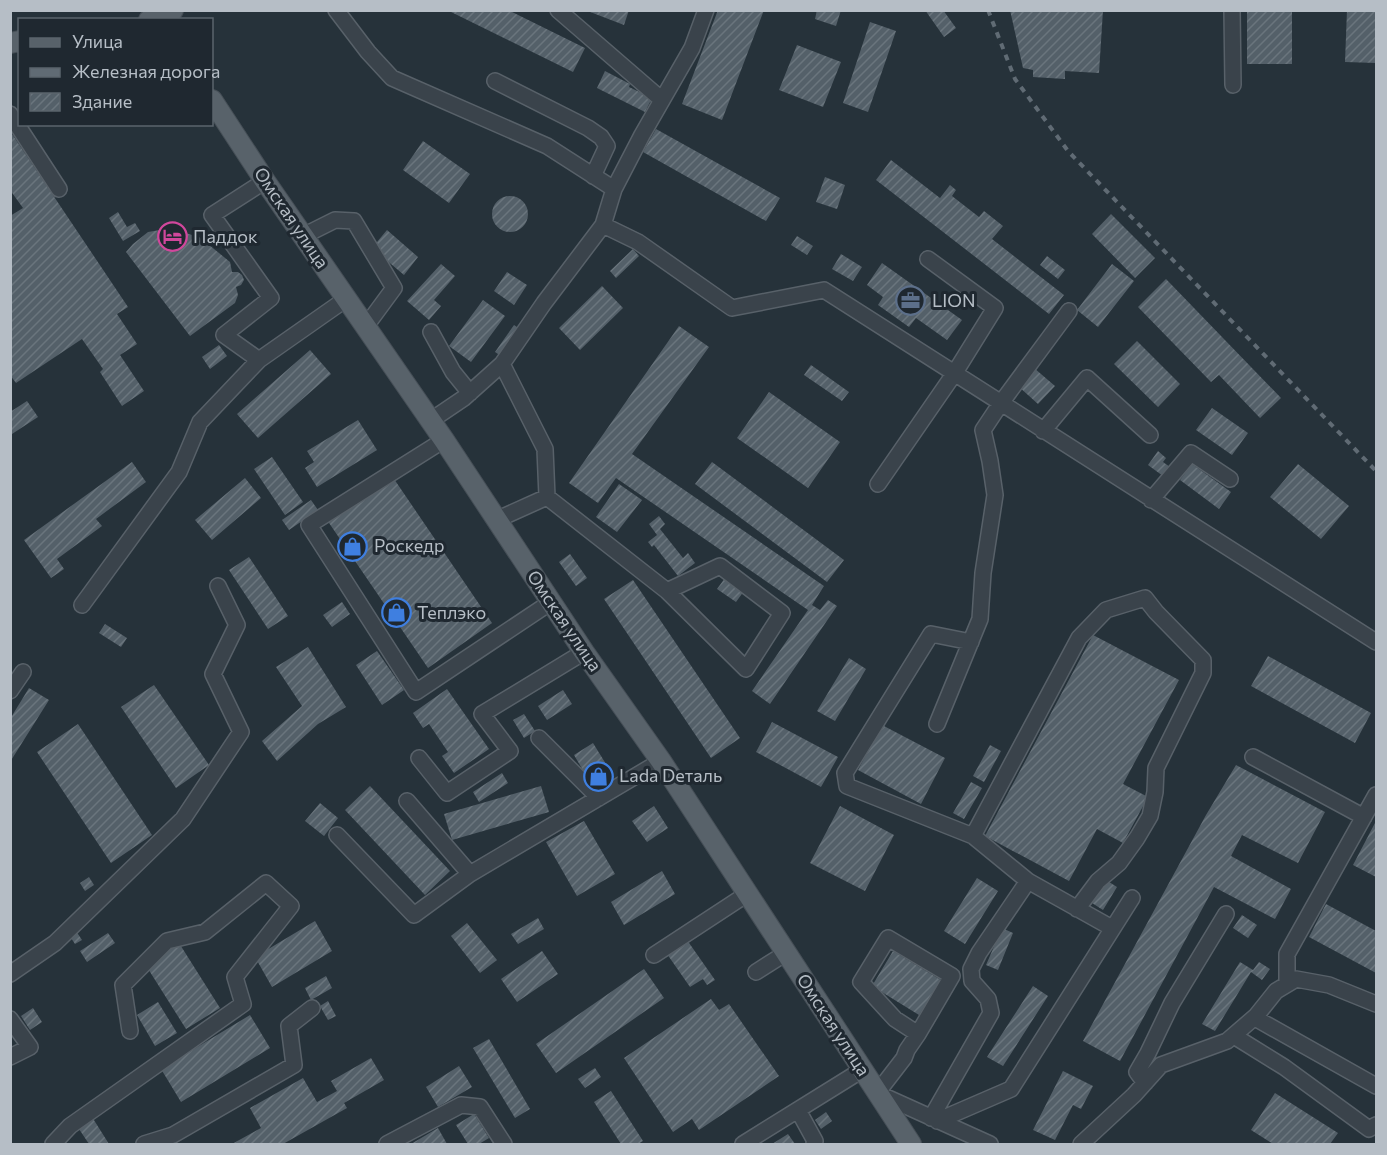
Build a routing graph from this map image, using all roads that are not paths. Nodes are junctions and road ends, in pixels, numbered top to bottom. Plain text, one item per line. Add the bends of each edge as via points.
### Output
1 (336, 10) edge
2 (558, 10) edge
3 (706, 10) edge
4 (1232, 10) edge
5 (495, 81) dead end
6 (1233, 85) dead end
7 (662, 100) junction
8 (213, 102) edge
9 (10, 114) edge
10 (593, 176) junction
11 (265, 181) junction
12 (59, 189) dead end
13 (614, 189) junction
14 (603, 225) junction
15 (303, 236) junction
16 (928, 260) dead end
17 (346, 299) junction
18 (1069, 311) dead end
19 (366, 326) junction
20 (431, 332) dead end
21 (259, 360) junction
22 (502, 364) junction
23 (954, 374) junction
24 (470, 393) junction
25 (1001, 403) junction
26 (430, 421) junction
27 (1043, 431) junction
28 (1150, 435) dead end
29 (444, 440) junction
30 (1230, 479) dead end
31 (878, 484) dead end
32 (547, 497) junction
33 (1151, 500) junction
34 (496, 520) junction
35 (218, 586) dead end
36 (667, 591) junction
37 (551, 602) junction
38 (82, 605) dead end
39 (971, 642) junction
40 (1377, 642) edge
41 (584, 651) junction
42 (23, 672) dead end
43 (10, 691) edge
44 (937, 724) dead end
45 (539, 738) dead end
46 (1253, 757) dead end
47 (418, 758) dead end
48 (661, 761) junction
49 (1377, 795) edge
50 (599, 798) junction
51 (407, 801) dead end
52 (1364, 817) junction
53 (337, 835) dead end
54 (974, 836) junction
55 (470, 874) junction
56 (1028, 881) junction
57 (747, 894) junction
58 (1132, 898) dead end
59 (1077, 909) junction
60 (1226, 914) dead end
61 (1113, 928) junction
62 (786, 953) junction
63 (654, 955) dead end
64 (756, 972) dead end
65 (10, 974) edge
66 (1287, 984) junction
67 (1377, 1004) edge
68 (312, 1008) dead end
69 (1255, 1018) junction
70 (10, 1019) edge
71 (130, 1031) dead end
72 (918, 1034) junction
73 (1234, 1036) junction
74 (10, 1057) edge
75 (862, 1070) junction
76 (1145, 1083) junction
77 (1377, 1086) edge
78 (877, 1093) junction
79 (798, 1110) junction
80 (934, 1119) junction
81 (1377, 1125) edge
82 (53, 1144) edge
83 (144, 1144) edge
84 (387, 1144) edge
85 (504, 1144) edge
86 (743, 1144) edge
87 (814, 1144) edge
88 (910, 1144) edge
89 (990, 1144) edge
90 (1081, 1144) edge

1 - 10 street via 392,78 547,146
2 - 7 street
3 - 7 street via 692,48
4 - 6 street
5 - 10 street via 601,137 607,146
7 - 13 street
8 - 11 main road, Омская улица
9 - 12 street
10 - 13 street
11 - 15 main road, Омская улица
11 - 21 street via 213,215 271,298 224,335
13 - 14 street
14 - 22 street
14 - 23 street via 638,242 732,309 824,290
15 - 17 main road, Омская улица
15 - 19 street via 335,220 354,221 394,288
16 - 23 street via 995,308
17 - 19 main road, Омская улица
17 - 21 street
18 - 25 street
19 - 26 main road, Омская улица
20 - 24 street via 453,372
21 - 38 street via 200,422 179,472
22 - 24 street
22 - 32 street via 545,449
23 - 25 street
23 - 31 street
24 - 26 street
25 - 27 street
25 - 39 street via 983,430 995,495 980,620
26 - 29 main road, Омская улица
27 - 28 street via 1087,378
27 - 33 street
29 - 34 main road, Омская улица
29 - 37 street via 309,525 416,692
30 - 33 street via 1191,453
32 - 34 street
32 - 36 street
33 - 40 street
34 - 37 main road, Омская улица
35 - 65 street via 237,625 213,674 241,732 183,819 55,943
36 - 36 street via 720,566 783,613 747,669
37 - 41 main road, Омская улица
39 - 44 street
39 - 54 street via 931,634 845,773 847,786
41 - 47 street via 482,714 510,752 447,793
41 - 48 main road, Омская улица
42 - 43 street
45 - 50 street
46 - 52 street
48 - 50 street
48 - 57 main road, Омская улица
49 - 52 street
50 - 55 street
51 - 55 street
52 - 66 street via 1287,954
53 - 55 street via 414,915
54 - 56 street
54 - 59 street via 1079,638 1106,610 1145,598 1203,660 1203,673 1156,768 1150,816 1119,863 1098,881
56 - 59 street
56 - 80 street via 971,969 972,981 988,999 991,1013
57 - 62 main road, Омская улица
57 - 63 street
58 - 61 street
59 - 61 street
60 - 76 street via 1172,1003 1137,1072
61 - 80 street via 1011,1089
62 - 64 street
62 - 75 main road, Омская улица
66 - 67 street via 1296,979 1329,985
66 - 69 street via 1276,991
68 - 83 street via 289,1026 294,1065 173,1135
69 - 73 street
69 - 77 street
70 - 74 street via 30,1047
71 - 82 street via 123,985 167,941 206,932 266,883 291,906 235,977 243,1004 70,1126
72 - 72 street via 895,1018 861,982 888,938 952,976
72 - 78 street
73 - 76 street via 1161,1065
73 - 81 street via 1369,1129
75 - 78 main road, Омская улица
75 - 79 street
76 - 90 street
78 - 80 street
78 - 88 main road, Омская улица
79 - 86 street
79 - 87 street
80 - 89 street
84 - 85 street via 461,1105 480,1107

